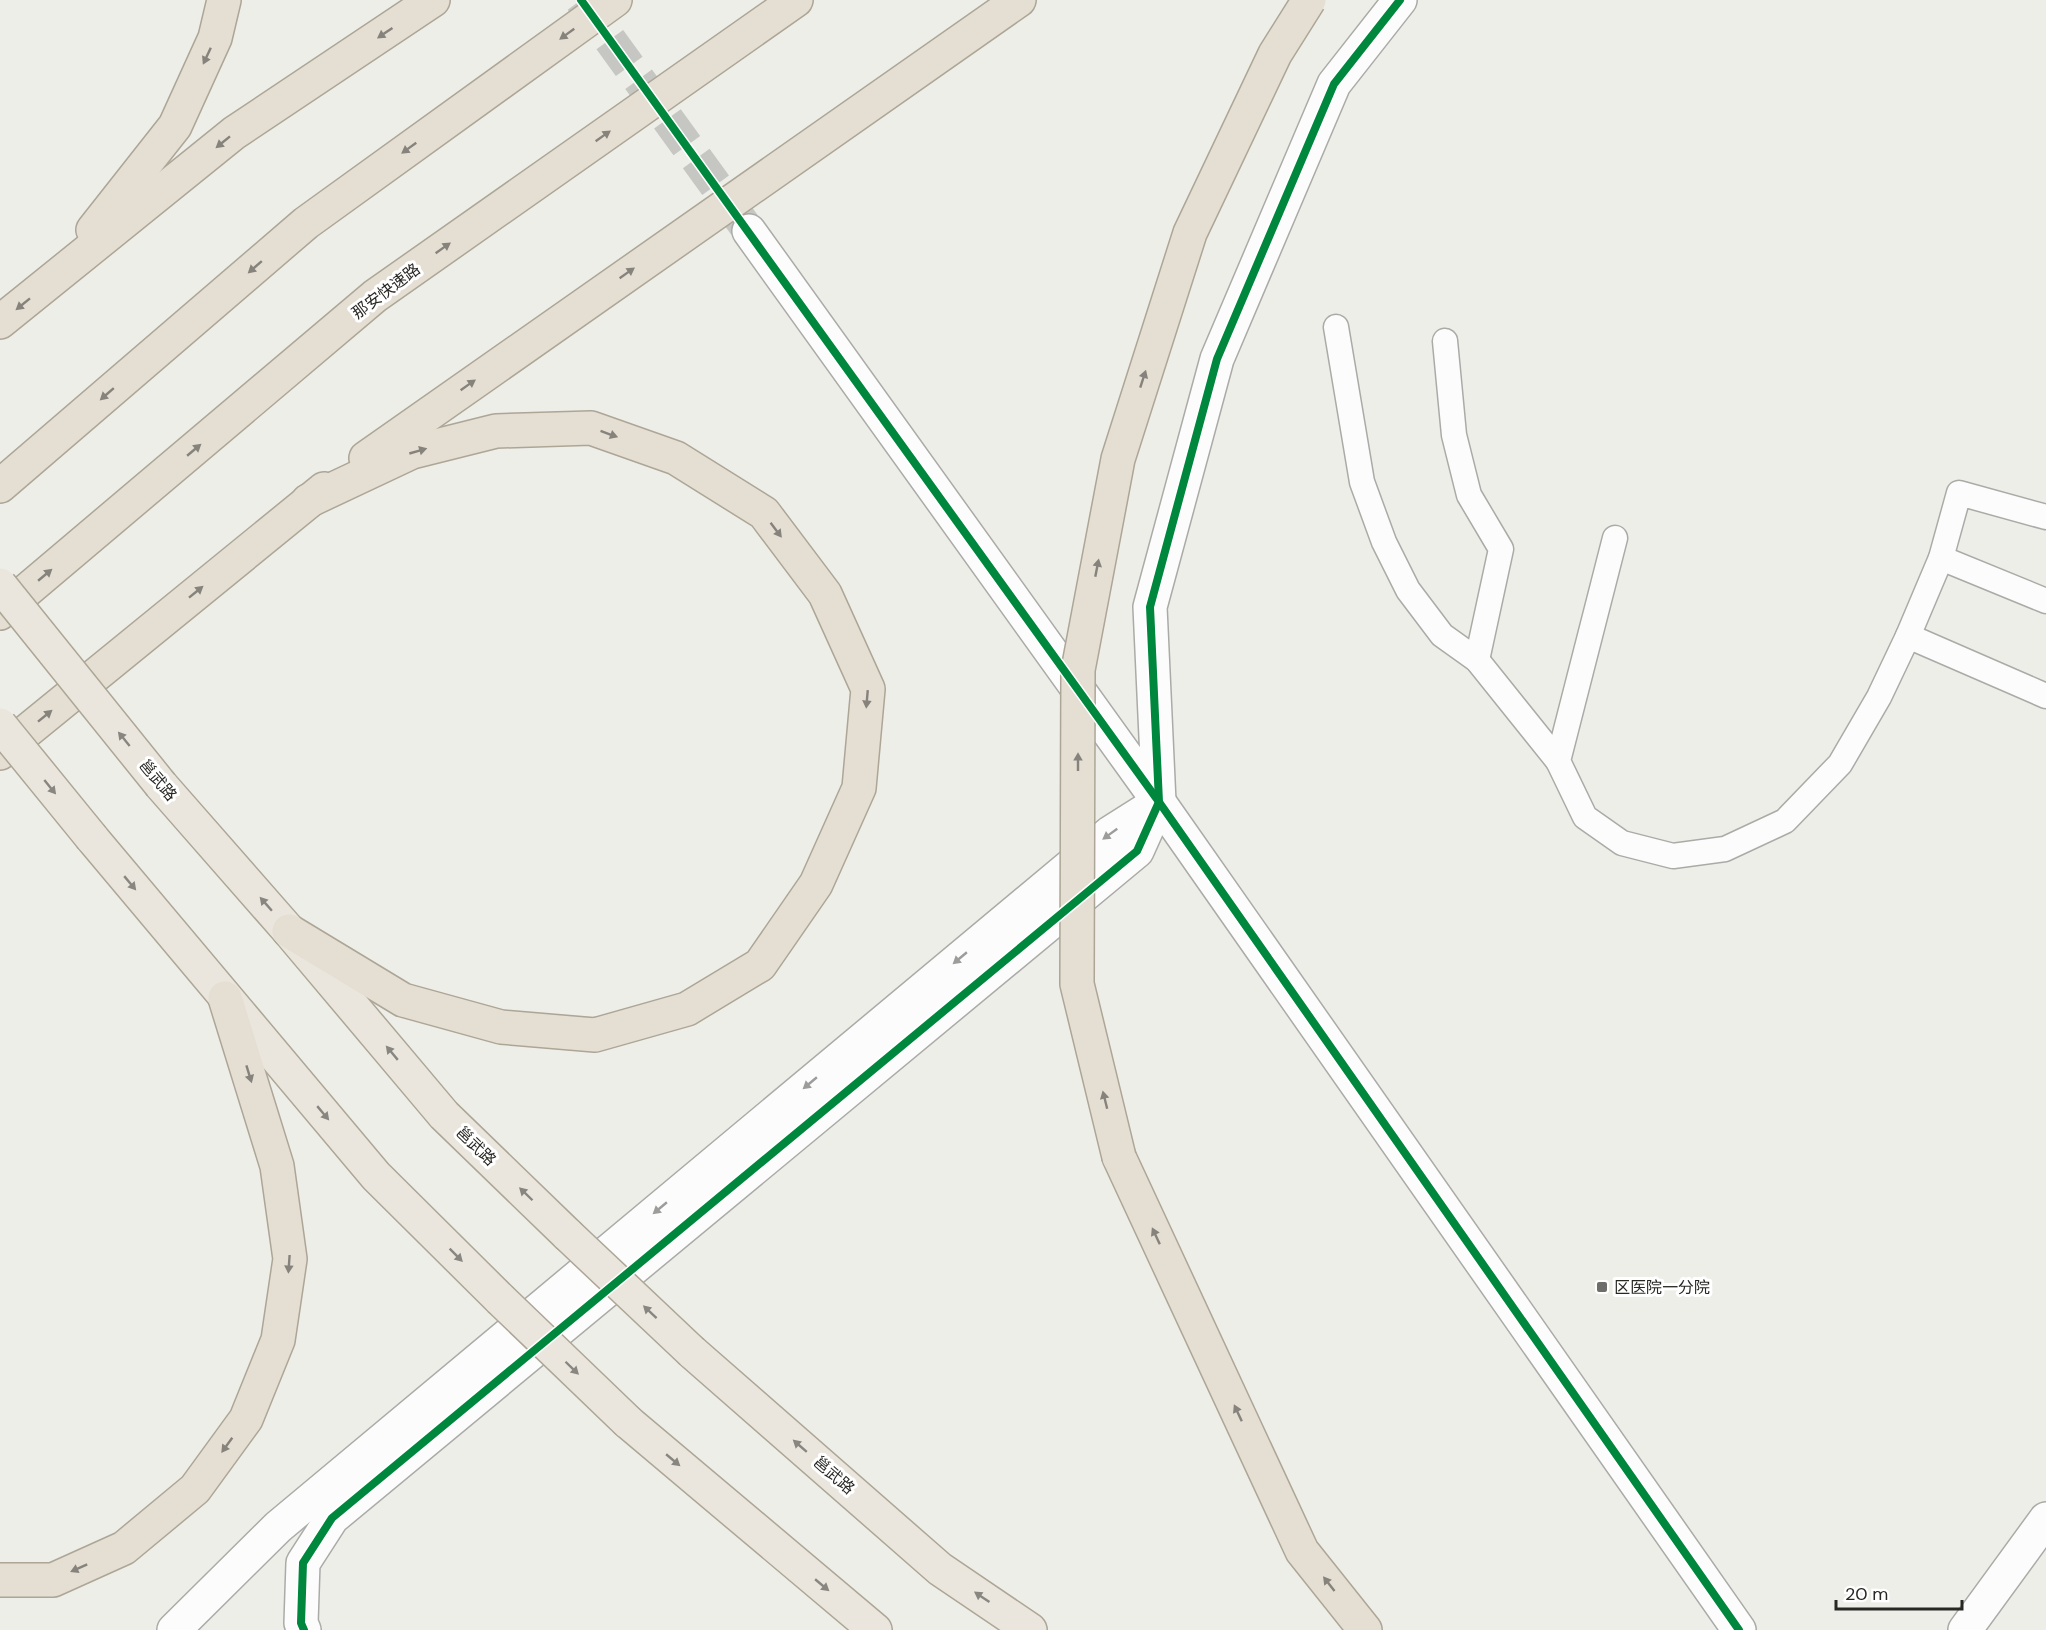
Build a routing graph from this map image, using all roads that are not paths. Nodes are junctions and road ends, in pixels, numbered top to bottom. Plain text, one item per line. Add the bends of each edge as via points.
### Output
1 (224, 0) edge
2 (433, 0) edge
3 (615, 0) edge
4 (796, 0) edge
5 (1018, 0) edge
6 (1309, 0) edge
7 (1400, 0) edge
8 (749, 231) tunnel mouth
9 (57, 276) junction
10 (0, 322) edge
11 (1335, 327) dead end
12 (1445, 341) dead end
13 (0, 486) edge
14 (308, 501) junction
15 (2046, 517) edge
16 (1615, 538) dead end
17 (1941, 558) junction
18 (0, 585) edge
19 (2046, 601) edge
20 (0, 613) edge
21 (1908, 636) junction
22 (1477, 660) junction
23 (2046, 696) edge
24 (0, 725) edge
25 (0, 753) edge
26 (1558, 761) junction
27 (1159, 802) junction
28 (289, 931) junction
29 (225, 998) junction
30 (2046, 1519) edge
31 (0, 1580) edge
32 (174, 1630) edge
33 (304, 1630) edge
34 (875, 1630) edge
35 (1030, 1630) edge
36 (1365, 1630) edge
37 (1739, 1630) edge
38 (1965, 1630) edge

1 -> 9 highway via 215,38 175,126
2 -> 9 highway via 234,133
3 -> 13 highway via 306,223
20 -> 4 highway, 那安快速路 via 375,296
14 -> 5 highway
36 -> 6 highway, bridge via 1302,1551 1119,1157 1077,984 1078,670 1118,459 1190,233 1275,54
7 - 27 street via 1334,84 1217,359 1150,607
8 - 27 street
9 -> 10 highway
11 - 22 lane via 1362,482 1384,542 1408,590 1442,635
12 - 22 lane via 1454,435 1469,495 1501,549
25 -> 14 highway
14 -> 28 highway via 412,452 496,431 591,428 676,458 764,513 825,594 868,689 859,788 816,884 760,965 687,1009 596,1035 501,1027 403,1000
15 - 17 lane via 1959,493
16 - 26 lane
17 - 19 lane
17 - 21 lane
28 -> 18 main road, 邕武路, bridge via 161,785
21 - 23 lane
21 - 26 lane via 1879,698 1840,764 1785,821 1725,849 1673,856 1622,843 1585,817
22 - 26 lane
24 -> 29 main road, bridge
27 -> 32 street via 1101,841 278,1527
27 - 33 street via 1137,851 332,1518 303,1563
27 - 37 street
35 -> 28 main road, 邕武路, bridge via 940,1569 692,1352 444,1115
29 -> 31 highway via 277,1166 290,1259 279,1340 246,1419 195,1488 124,1548 53,1580
29 -> 34 main road, bridge via 376,1176 500,1299 628,1422
30 - 38 street

